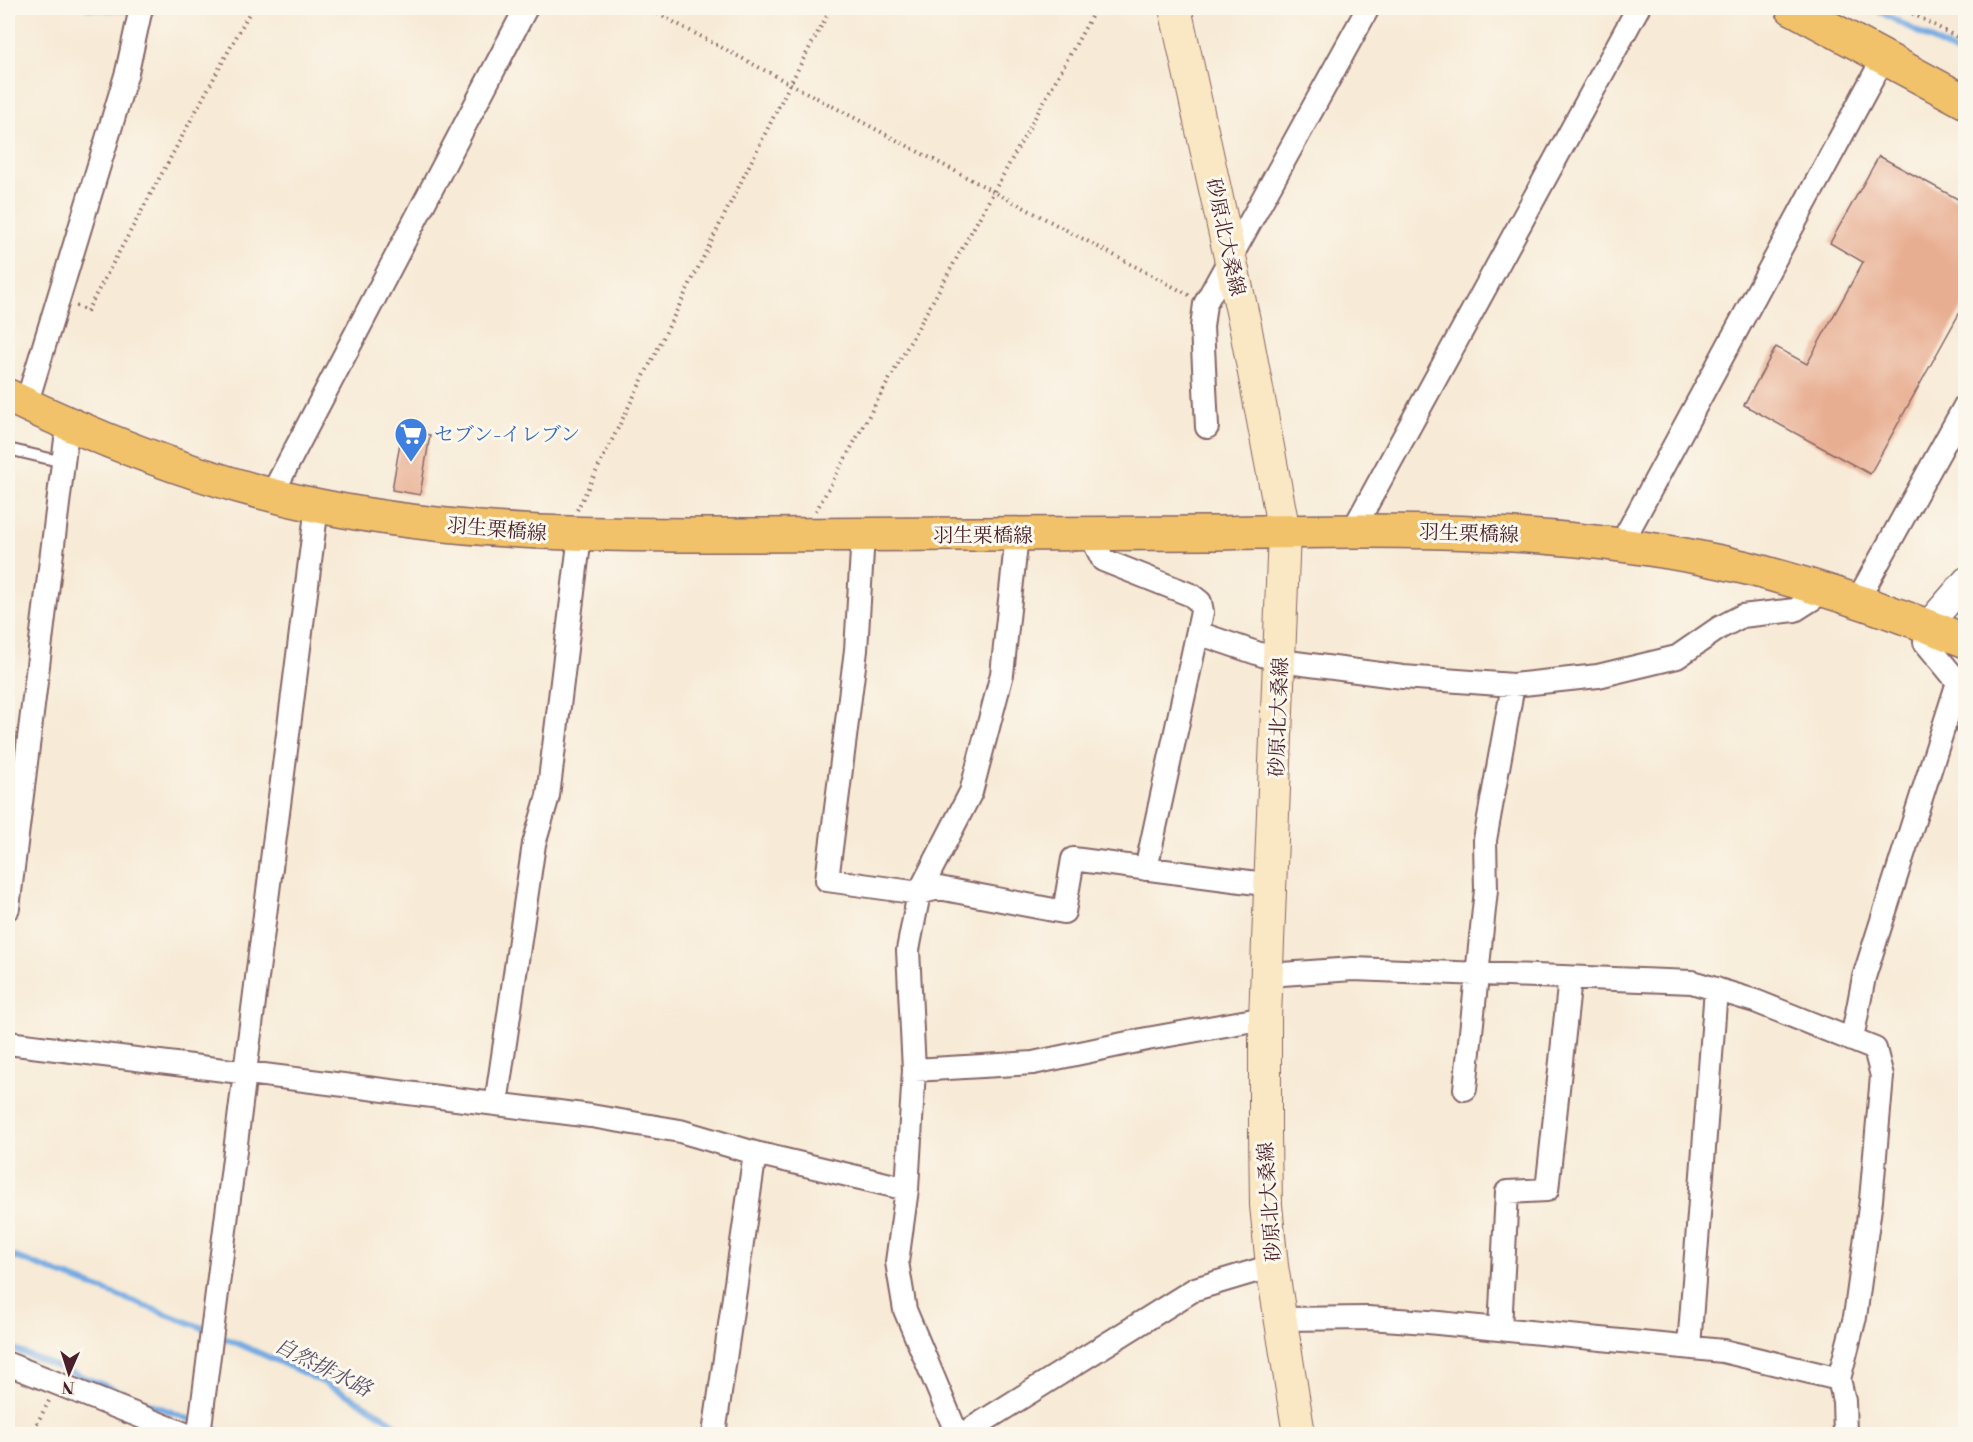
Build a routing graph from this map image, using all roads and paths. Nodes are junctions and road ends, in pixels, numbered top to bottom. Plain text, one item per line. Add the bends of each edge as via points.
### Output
1 (141, 8) edge
2 (252, 8) edge
3 (526, 8) edge
4 (647, 8) edge
5 (831, 8) edge
6 (1096, 8) edge
7 (1175, 8) edge
8 (1368, 8) edge
9 (1638, 8) edge
10 (1792, 8) edge
11 (1902, 8) edge
12 (1908, 9) edge
13 (1965, 42) edge
14 (1884, 57) junction
15 (790, 84) junction
16 (1965, 102) edge
17 (996, 192) junction
18 (1231, 261) junction
19 (59, 298) junction
20 (1205, 304) junction
21 (17, 400) edge
22 (1965, 404) edge
23 (68, 423) junction
24 (1207, 427) dead end
25 (8, 449) edge
26 (63, 462) junction
27 (272, 494) junction
28 (317, 506) junction
29 (1353, 530) junction
30 (1284, 531) junction
31 (1090, 534) junction
32 (572, 535) junction
33 (802, 535) junction
34 (863, 535) junction
35 (1017, 535) junction
36 (1620, 546) junction
37 (1965, 581) edge
38 (1825, 591) junction
39 (1857, 601) junction
40 (1927, 626) junction
41 (1197, 633) junction
42 (1965, 641) edge
43 (1280, 662) junction
44 (1513, 685) junction
45 (1146, 869) junction
46 (1272, 885) junction
47 (920, 893) junction
48 (8, 908) edge
49 (1476, 974) junction
50 (1268, 975) junction
51 (1570, 978) junction
52 (1716, 989) junction
53 (1265, 1018) junction
54 (1852, 1039) junction
55 (8, 1043) edge
56 (914, 1070) junction
57 (246, 1073) junction
58 (1465, 1089) dead end
59 (496, 1104) junction
60 (755, 1153) junction
61 (907, 1189) junction
62 (1272, 1266) junction
63 (1282, 1319) junction
64 (1500, 1329) junction
65 (1689, 1347) junction
66 (8, 1364) edge
67 (1839, 1379) junction
68 (58, 1384) junction
69 (31, 1434) edge
70 (185, 1434) edge
71 (199, 1434) edge
72 (714, 1434) edge
73 (957, 1434) edge
74 (963, 1434) edge
75 (1299, 1434) edge
76 (1845, 1434) edge

1 - 19 street via 124,83
2 - 19 path via 87,311
3 - 27 street
4 - 15 path
5 - 15 path
6 - 17 path
7 - 18 main road, 砂原北大桑線
8 - 18 street
9 - 29 street
10 - 14 main road
11 - 12 path
12 - 13 path
14 - 16 main road
14 - 36 street
15 - 17 path
15 - 32 path
17 - 20 path
17 - 33 path
18 - 20 street
18 - 30 main road, 砂原北大桑線
19 - 21 street
20 - 24 street via 1202,327
21 - 23 main road, 羽生栗橋線
22 - 39 street
23 - 26 street
23 - 27 main road, 羽生栗橋線 via 191,470
25 - 26 lane
26 - 48 street
27 - 28 main road, 羽生栗橋線
28 - 32 main road, 羽生栗橋線 via 411,522
28 - 57 street
29 - 30 main road, 羽生栗橋線
29 - 36 main road, 羽生栗橋線 via 1489,532
30 - 31 main road, 羽生栗橋線
30 - 43 main road, 砂原北大桑線
31 - 35 main road, 羽生栗橋線
31 - 41 street via 1103,560 1191,595 1200,603
32 - 33 main road, 羽生栗橋線
32 - 59 street via 548,796 534,844
33 - 34 main road, 羽生栗橋線
34 - 35 main road, 羽生栗橋線
34 - 47 street via 856,650 827,880
35 - 47 street via 1002,674 971,792
36 - 38 main road, 羽生栗橋線 via 1746,568
37 - 40 street
38 - 39 main road, 羽生栗橋線
38 - 44 street via 1795,610 1742,616 1677,657 1598,676
39 - 40 main road, 羽生栗橋線
40 - 42 main road, 羽生栗橋線
40 - 54 street via 1925,642 1958,682 1864,977
41 - 43 street
41 - 45 street
43 - 44 street
43 - 46 main road, 砂原北大桑線
44 - 49 street via 1485,840 1486,890
45 - 46 street
45 - 47 street via 1073,859 1064,912 939,888
46 - 50 main road, 砂原北大桑線
47 - 56 street via 908,950
49 - 50 street via 1353,969
49 - 51 street
49 - 58 street
50 - 53 main road, 砂原北大桑線
51 - 52 street via 1692,982
51 - 64 street via 1547,1191 1507,1192
52 - 54 street
52 - 65 street
53 - 56 street via 1033,1063
53 - 62 main road, 砂原北大桑線 via 1266,1194
54 - 67 street via 1875,1049 1882,1076 1855,1317
55 - 57 street
56 - 61 street
57 - 59 street
57 - 71 street
59 - 60 street via 680,1131
60 - 61 street
60 - 72 street
61 - 73 street via 897,1263 905,1310
62 - 63 main road, 砂原北大桑線
62 - 74 street via 1195,1289
63 - 64 street via 1368,1318
63 - 75 main road, 砂原北大桑線
64 - 65 street
65 - 67 street via 1723,1350
66 - 68 street
67 - 76 street
68 - 69 path
68 - 70 street

